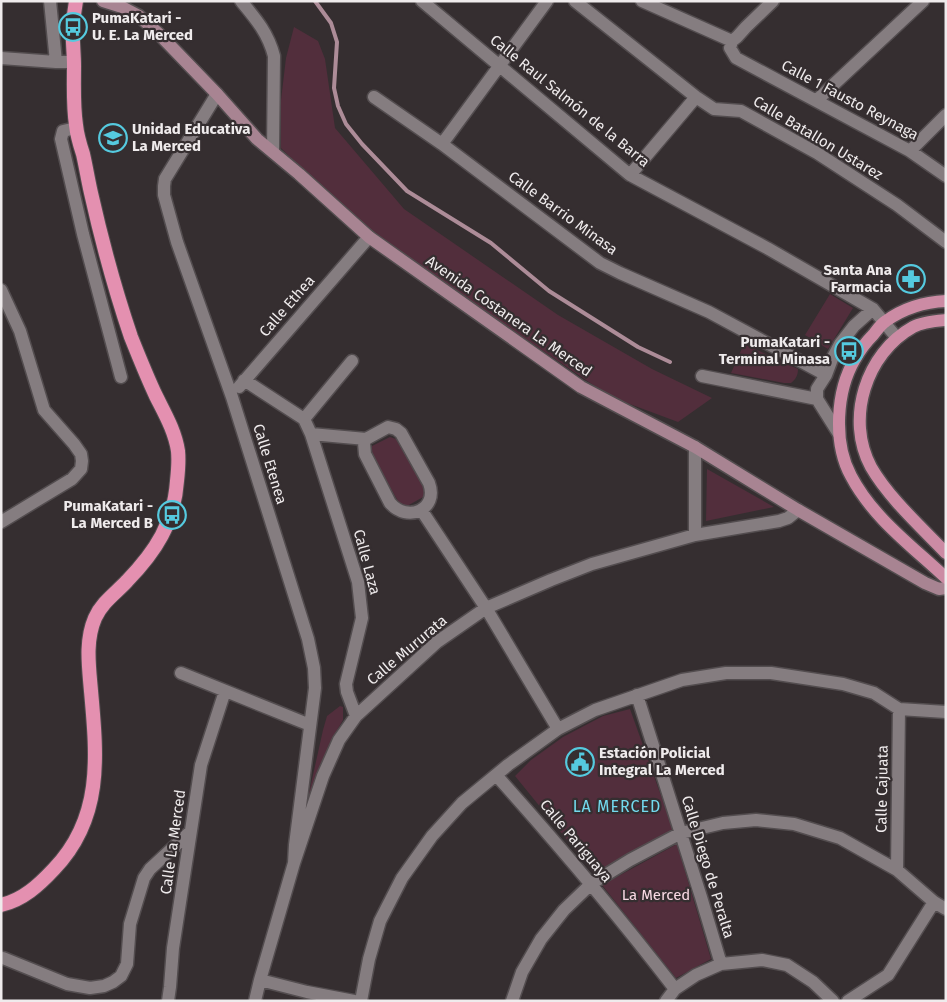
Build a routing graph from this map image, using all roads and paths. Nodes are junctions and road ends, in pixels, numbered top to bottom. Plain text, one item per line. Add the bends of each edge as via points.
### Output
1 (50, 1) edge
2 (76, 1) edge
3 (103, 1) edge
4 (241, 1) edge
5 (422, 1) edge
6 (547, 1) edge
7 (575, 1) edge
8 (642, 1) edge
9 (773, 1) edge
10 (923, 1) edge
11 (732, 41) junction
12 (1, 58) edge
13 (56, 62) junction
14 (74, 62) junction
15 (500, 66) junction
16 (218, 94) junction
17 (374, 97) dead end
18 (696, 97) junction
19 (817, 100) junction
20 (946, 115) edge
21 (76, 128) junction
22 (442, 144) junction
23 (910, 150) junction
24 (273, 152) junction
25 (630, 176) junction
26 (946, 176) edge
27 (369, 237) junction
28 (946, 242) edge
29 (1, 290) edge
30 (946, 301) edge
31 (873, 309) junction
32 (946, 320) edge
33 (884, 322) junction
34 (897, 338) junction
35 (352, 361) dead end
36 (826, 375) junction
37 (702, 376) dead end
38 (121, 377) dead end
39 (244, 380) junction
40 (232, 397) junction
41 (817, 399) junction
42 (304, 419) junction
43 (311, 434) junction
44 (839, 434) junction
45 (366, 439) junction
46 (695, 447) junction
47 (422, 510) junction
48 (798, 510) junction
49 (1, 522) edge
50 (695, 535) junction
51 (946, 553) edge
52 (928, 561) junction
53 (946, 566) edge
54 (946, 578) edge
55 (946, 588) edge
56 (486, 608) junction
57 (181, 673) dead end
58 (225, 690) junction
59 (637, 695) junction
60 (899, 709) junction
61 (946, 712) edge
62 (356, 716) junction
63 (310, 725) junction
64 (558, 729) junction
65 (496, 775) junction
66 (190, 832) junction
67 (682, 833) junction
68 (294, 863) junction
69 (898, 870) junction
70 (590, 884) junction
71 (934, 902) junction
72 (1, 905) edge
73 (946, 909) edge
74 (3, 958) dead end
75 (721, 964) junction
76 (260, 980) junction
77 (675, 989) junction
78 (168, 1001) edge
79 (255, 1001) edge
80 (354, 1001) edge
81 (361, 1001) edge
82 (512, 1001) edge
83 (666, 1001) edge
84 (833, 1001) edge
85 (848, 1001) edge

1 - 13 street
2 - 14 highway via 72,27
3 - 16 main road, Avenida Costanera La Merced via 139,16
4 - 24 street via 264,29 274,56
5 - 15 street, Calle Raul Salmón de la Barra
6 - 15 street
7 - 18 street, Calle Batallon Ustarez
8 - 11 street
9 - 11 street
10 - 19 street
11 - 19 street, Calle 1 Fausto Reynaga via 730,48 736,58
12 - 13 street
13 - 14 street
14 - 21 highway
15 - 22 street
15 - 25 street, Calle Raul Salmón de la Barra
16 - 24 main road, Avenida Costanera La Merced via 257,139
16 - 40 street, Calle Etenea via 165,180 164,195 177,242
17 - 22 street, Calle Barrio Minasa
18 - 25 street
18 - 28 street, Calle Batallon Ustarez via 714,109 741,111 817,153 897,205
19 - 23 street, Calle 1 Fausto Reynaga
20 - 23 street
21 - 38 street via 63,131 61,139
21 - 72 highway via 114,285 178,451 176,495 172,515 153,551 103,604 94,619 88,658 95,767 92,796 83,827 62,860 44,880 28,894
22 - 36 street, Calle Barrio Minasa via 600,262 709,312
23 - 26 street, Calle 1 Fausto Reynaga
24 - 27 main road, Avenida Costanera La Merced
25 - 31 street, Calle Raul Salmón de la Barra via 767,248
27 - 39 street, Calle Ethea
27 - 46 main road, Avenida Costanera La Merced via 581,387
29 - 49 street via 20,332 44,410 74,444 82,461 81,469 72,479
30 - 33 main road via 908,308
31 - 33 street, Calle Raul Salmón de la Barra
31 - 36 street via 840,344
32 - 34 main road via 914,326
33 - 34 street, Calle Raul Salmón de la Barra
33 - 44 main road via 854,359 847,376
34 - 51 main road via 878,358 862,396 862,440 871,466 886,488
35 - 42 street
36 - 41 street via 816,389
37 - 41 street
39 - 40 street, Calle Ethea
39 - 42 street
40 - 63 street, Calle Etenea via 308,639 315,688
41 - 44 street
42 - 43 street, Calle Laza
43 - 45 street
43 - 62 street, Calle Laza via 358,582 362,618 346,684
44 - 52 main road via 849,474 862,497
45 - 47 street via 365,454 390,503 404,512
45 - 47 street via 388,427 401,433 432,489
46 - 48 main road, Avenida Costanera La Merced
46 - 50 street
47 - 56 street
48 - 50 street, Calle Mururata via 779,521
48 - 55 main road, Avenida Costanera La Merced via 924,583 939,589
50 - 56 street, Calle Mururata via 592,564
52 - 53 main road
52 - 54 main road
56 - 62 street, Calle Mururata via 436,642
56 - 64 street
57 - 58 street
58 - 63 street
58 - 66 street, Calle La Merced via 201,764
59 - 60 street via 682,680 726,673 770,673 874,692
59 - 64 street via 595,710
59 - 67 street, Calle Diego de Peralta
60 - 61 street
60 - 69 street, Calle Cajuata
62 - 68 street, Calle Mururata via 339,740 323,776
63 - 68 street, Calle Etenea
64 - 65 street
65 - 70 street, Calle Pariguaya
65 - 81 street via 462,803 438,829 402,878 380,921
66 - 74 street via 144,878 130,924 127,964 113,982 90,988 67,984
66 - 78 street, Calle La Merced
67 - 69 street via 723,823 756,820 794,824 840,838
67 - 70 street
67 - 75 street, Calle Diego de Peralta
68 - 76 street, Calle Mururata
69 - 71 street
70 - 77 street, Calle Pariguaya
70 - 82 street via 541,939 522,972
71 - 73 street
71 - 85 street via 888,975
75 - 77 street
75 - 84 street via 762,960 787,965 813,982
76 - 79 street, Calle Mururata
76 - 80 street
77 - 83 street

